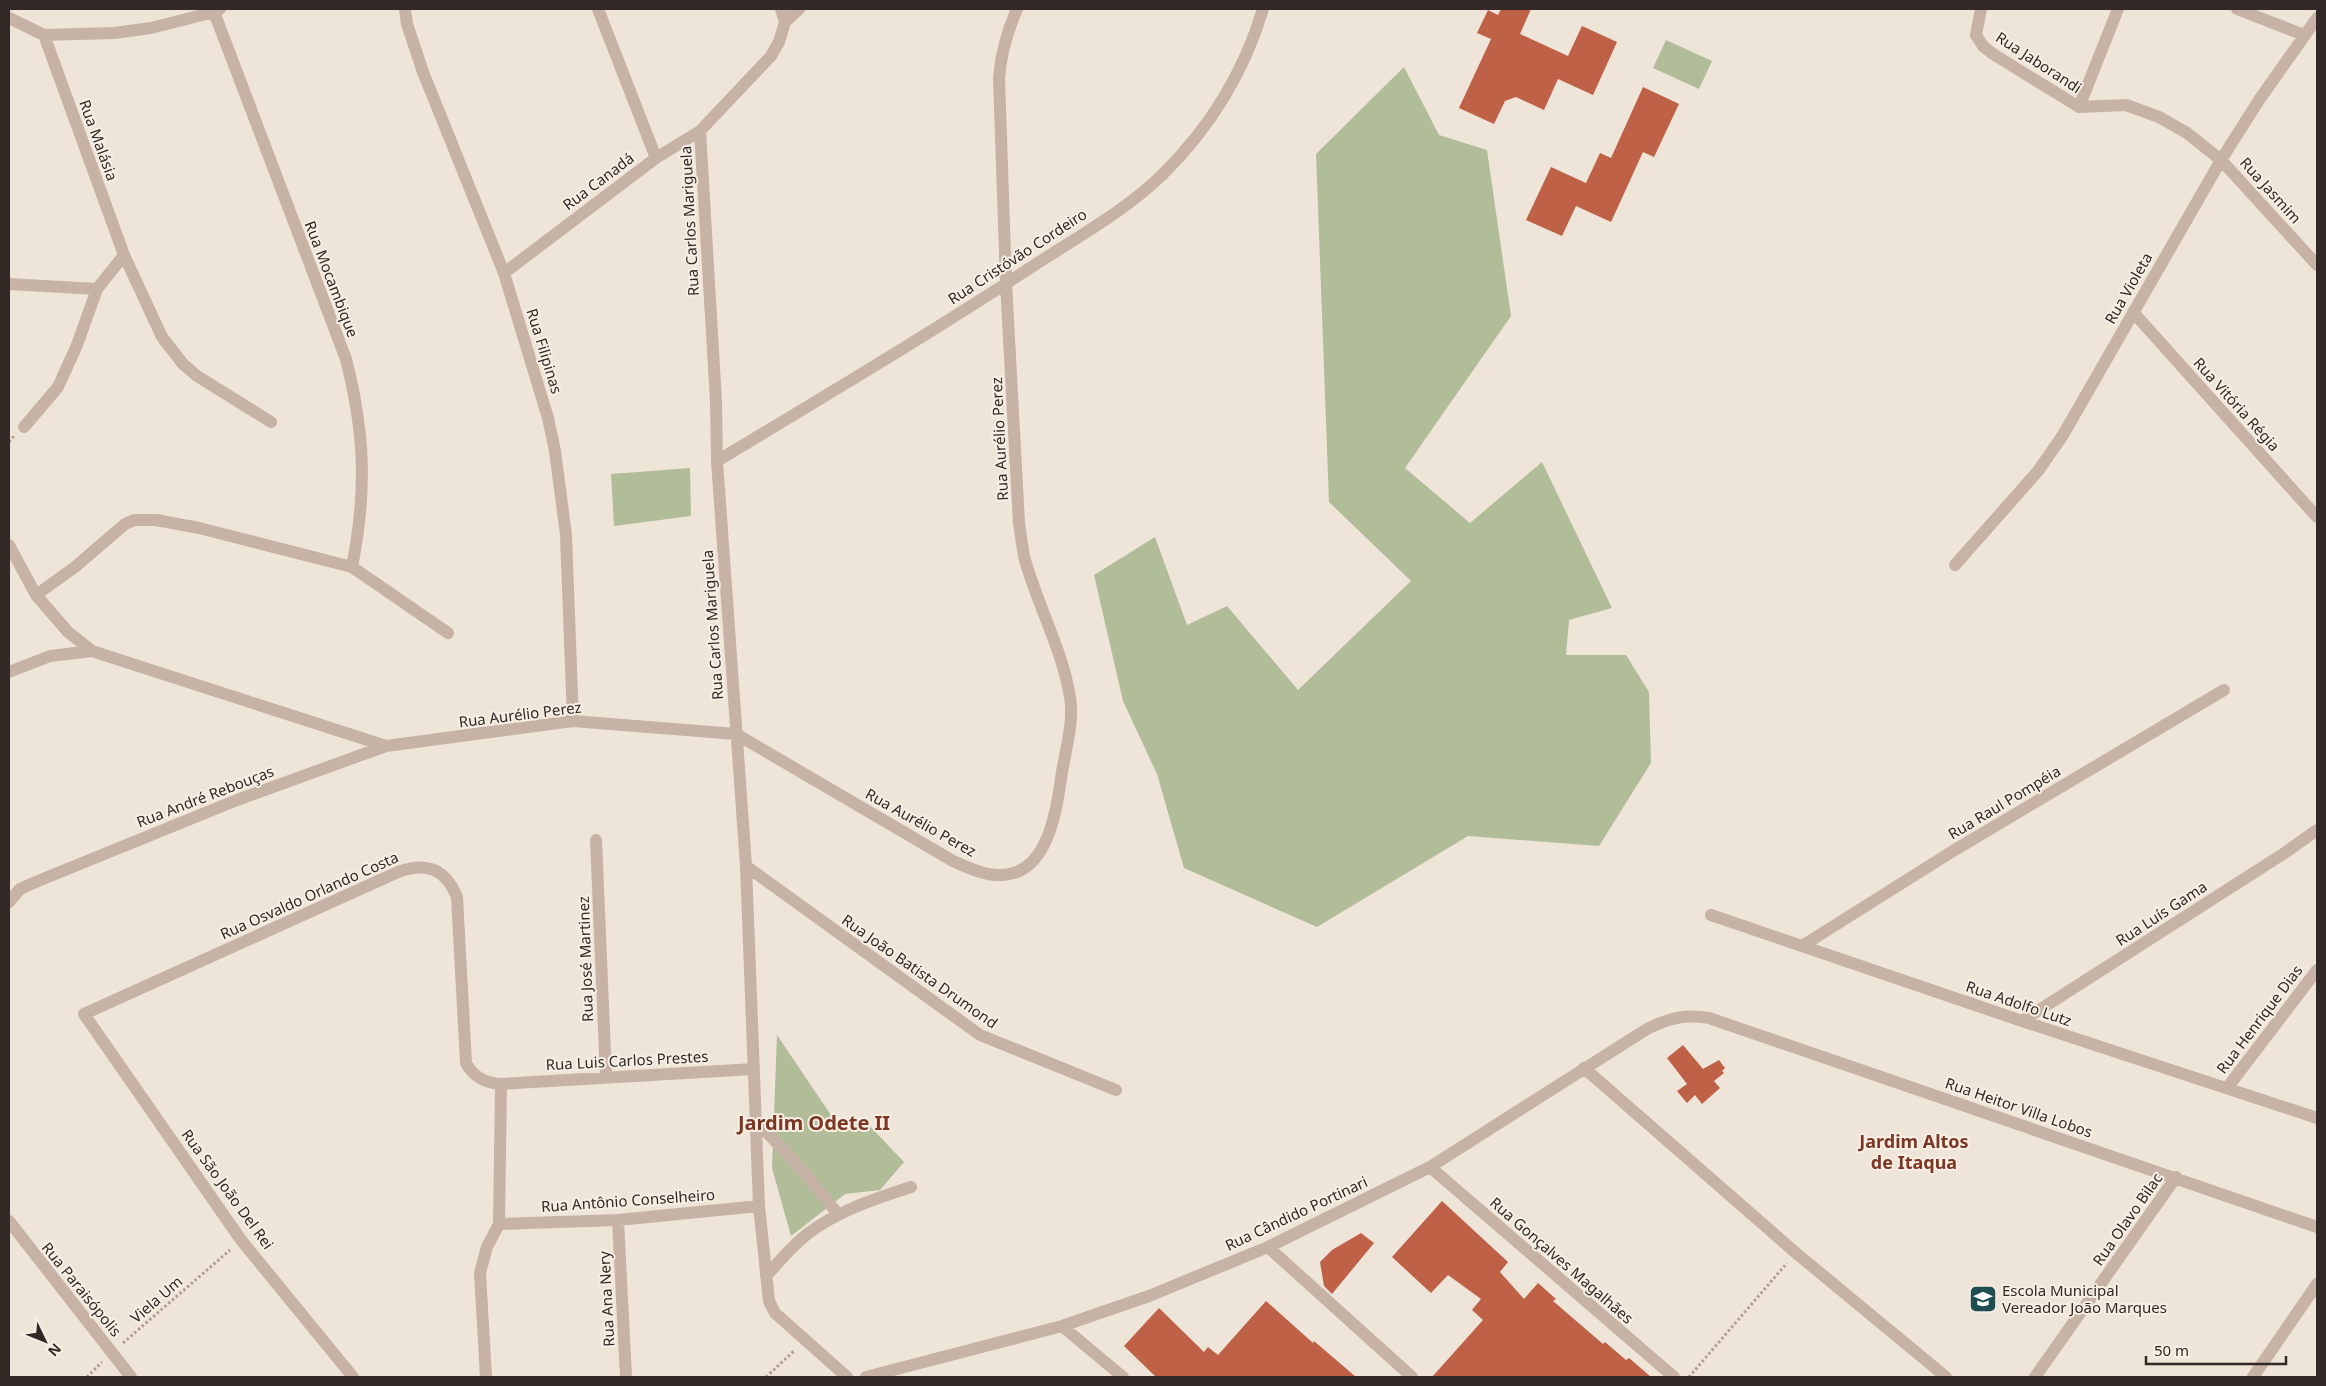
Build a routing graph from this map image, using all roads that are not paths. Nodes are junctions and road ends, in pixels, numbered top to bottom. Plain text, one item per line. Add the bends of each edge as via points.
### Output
1 (405, 9) edge
2 (598, 9) edge
3 (780, 9) edge
4 (799, 9) edge
5 (1017, 9) edge
6 (1263, 9) edge
7 (1980, 9) edge
8 (2118, 9) edge
9 (2238, 9) edge
10 (217, 11) edge
11 (9, 18) edge
12 (2317, 18) edge
13 (785, 22) junction
14 (44, 35) junction
15 (2304, 35) junction
16 (2079, 107) junction
17 (700, 131) junction
18 (656, 158) junction
19 (2221, 160) junction
20 (124, 256) junction
21 (2317, 265) edge
22 (504, 273) junction
23 (9, 284) edge
24 (1006, 284) junction
25 (96, 289) junction
26 (2133, 312) junction
27 (271, 422) dead end
28 (24, 427) dead end
29 (717, 461) junction
30 (2317, 517) edge
31 (9, 545) edge
32 (1955, 565) dead end
33 (352, 567) junction
34 (36, 596) junction
35 (448, 633) dead end
36 (92, 651) junction
37 (9, 672) edge
38 (2224, 690) dead end
39 (573, 721) junction
40 (736, 734) junction
41 (386, 746) junction
42 (2317, 830) edge
43 (596, 840) dead end
44 (746, 866) junction
45 (9, 902) edge
46 (1711, 915) dead end
47 (1802, 946) junction
48 (2317, 970) edge
49 (84, 1014) joint
50 (1709, 1018) joint
51 (2022, 1021) junction
52 (1584, 1068) junction
53 (754, 1069) junction
54 (606, 1077) junction
55 (501, 1084) junction
56 (2227, 1088) junction
57 (1116, 1090) dead end
58 (2317, 1118) edge
59 (757, 1122) junction
60 (1430, 1167) junction
61 (2176, 1178) junction
62 (911, 1187) dead end
63 (759, 1206) junction
64 (838, 1214) junction
65 (618, 1220) junction
66 (9, 1221) edge
67 (499, 1224) junction
68 (2317, 1227) edge
69 (1268, 1247) junction
70 (766, 1276) junction
71 (2317, 1284) edge
72 (1062, 1326) junction
73 (131, 1377) edge
74 (353, 1377) edge
75 (486, 1377) edge
76 (626, 1377) edge
77 (847, 1377) edge
78 (866, 1377) edge
79 (1123, 1377) edge
80 (1412, 1377) edge
81 (1674, 1377) edge
82 (1946, 1377) edge
83 (2035, 1377) edge
84 (2253, 1377) edge

1 - 22 street, Rua Filipinas via 423,72
2 - 18 street, Rua Canadá
3 - 13 street
4 - 13 street, Rua Carlos Mariguela
5 - 24 street, Rua Aurélio Perez via 1001,54 999,78
6 - 24 street, Rua Cristóvão Cordeiro via 1253,44 1230,89 1205,125 1162,174 1128,204
7 - 16 street, Rua Jaborandi via 1976,36 1983,46
8 - 16 street
9 - 15 street
10 - 14 street via 151,28 114,33
10 - 33 street, Rua Mocambique via 346,359 358,405 362,496
11 - 14 street
12 - 15 street, Rua Violeta
13 - 17 street, Rua Carlos Mariguela via 771,56
14 - 20 street, Rua Malásia
15 - 19 street, Rua Violeta
16 - 19 street, Rua Jaborandi via 2126,104 2159,117
17 - 18 street
17 - 29 street, Rua Carlos Mariguela
18 - 22 street, Rua Canadá
19 - 21 street, Rua Jasmim
19 - 26 street, Rua Violeta
20 - 25 street
20 - 27 street, Rua Malásia via 162,336 177,357 197,376
22 - 39 street, Rua Filipinas via 555,451 566,535
23 - 25 street
24 - 29 street, Rua Cristóvão Cordeiro
24 - 40 street, Rua Aurélio Perez via 1023,549 1066,674 1070,699 1071,717 1060,790 1048,840 1021,870 1002,875 975,870 953,861
25 - 28 street via 77,345 58,387
26 - 30 street, Rua Vitória Régia
26 - 32 street, Rua Violeta via 2063,435 2038,471
29 - 40 street, Rua Carlos Mariguela
31 - 34 street, Rua Aurélio Perez
33 - 34 street via 200,528 156,520 134,520
33 - 35 street
34 - 36 street, Rua Aurélio Perez via 68,632
36 - 37 street via 50,656
36 - 41 street, Rua Aurélio Perez
38 - 47 street, Rua Raul Pompéia
39 - 40 street, Rua Aurélio Perez
39 - 41 street, Rua Aurélio Perez
40 - 44 street, Rua Carlos Mariguela
41 - 45 street, Rua André Rebouças via 237,800 38,881 20,889
42 - 51 street, Rua Luís Gama
43 - 54 street, Rua José Martinez
44 - 53 street, Rua Carlos Mariguela
44 - 57 street, Rua João Batista Drumond via 980,1035
46 - 47 street, Rua Adolfo Lutz
47 - 51 street, Rua Adolfo Lutz
48 - 56 street, Rua Henrique Dias
49 - 55 street, Rua Osvaldo Orlando Costa via 398,872 422,866 443,875 457,897 466,1064 470,1072 487,1083
49 - 74 street, Rua São João Del Rei via 242,1240
50 - 52 street, Rua Cândido Portinari via 1693,1015 1666,1019
50 - 61 street, Rua Heitor Villa Lobos
51 - 56 street, Rua Adolfo Lutz
52 - 60 street, Rua Cândido Portinari
52 - 82 street via 1796,1253
53 - 54 street, Rua Luis Carlos Prestes
53 - 59 street, Rua Carlos Mariguela
54 - 55 street, Rua Luis Carlos Prestes
55 - 67 street
56 - 58 street, Rua Adolfo Lutz
59 - 63 street, Rua Carlos Mariguela
59 - 64 street
60 - 69 street, Rua Cândido Portinari
60 - 81 street, Rua Gonçalves Magalhães
61 - 68 street, Rua Heitor Villa Lobos
61 - 83 street, Rua Olavo Bilac
62 - 64 street
63 - 65 street, Rua Antônio Conselheiro
63 - 70 street, Rua Carlos Mariguela
64 - 70 street via 806,1235
65 - 67 street, Rua Antônio Conselheiro
65 - 76 street, Rua Ana Nery
66 - 73 street, Rua Paraisópolis
67 - 75 street via 487,1247 480,1274
69 - 72 street, Rua Cândido Portinari via 1149,1296
69 - 80 street
70 - 77 street, Rua Carlos Mariguela via 771,1307
71 - 84 street
72 - 78 street, Rua Cândido Portinari
72 - 79 street

